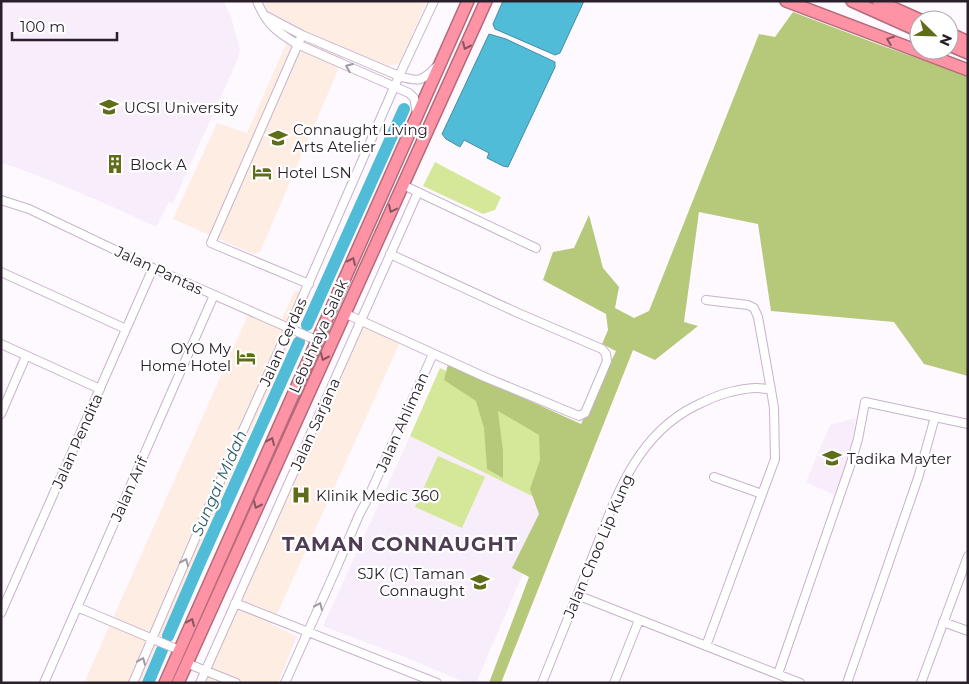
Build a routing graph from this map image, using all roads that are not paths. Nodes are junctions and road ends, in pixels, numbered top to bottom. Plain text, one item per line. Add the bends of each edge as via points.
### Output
1 (257, 1) edge
2 (434, 1) edge
3 (468, 1) edge
4 (486, 1) edge
5 (786, 1) edge
6 (852, 1) edge
7 (878, 1) edge
8 (262, 14) junction
9 (909, 15) edge
10 (909, 27) edge
11 (302, 35) junction
12 (298, 44) junction
13 (442, 60) junction
14 (968, 70) edge
15 (399, 76) junction
16 (394, 86) junction
17 (417, 115) junction
18 (403, 185) junction
19 (418, 192) junction
20 (1, 200) edge
21 (536, 248) dead end
22 (390, 254) junction
23 (153, 268) junction
24 (1, 272) edge
25 (309, 284) junction
26 (214, 295) junction
27 (706, 300) dead end
28 (344, 313) junction
29 (360, 321) junction
30 (289, 328) junction
31 (126, 329) junction
32 (316, 340) junction
33 (1, 344) edge
34 (432, 354) junction
35 (26, 356) junction
36 (100, 389) junction
37 (771, 390) junction
38 (1, 414) edge
39 (935, 417) junction
40 (968, 424) edge
41 (714, 477) dead end
42 (762, 494) junction
43 (968, 556) edge
44 (577, 595) junction
45 (235, 603) junction
46 (77, 607) junction
47 (1, 613) edge
48 (639, 620) junction
49 (943, 622) junction
50 (968, 631) edge
51 (308, 632) junction
52 (152, 638) junction
53 (706, 646) junction
54 (178, 650) junction
55 (186, 663) junction
56 (205, 671) junction
57 (778, 674) junction
58 (616, 682) edge
59 (44, 683) edge
60 (133, 683) edge
61 (165, 683) edge
62 (178, 683) edge
63 (200, 683) edge
64 (236, 683) edge
65 (285, 683) edge
66 (437, 683) edge
67 (542, 683) edge
68 (800, 683) edge
69 (847, 683) edge
70 (921, 683) edge

1 - 8 street
2 - 15 street, Jalan Cerdas
3 - 13 highway, Lebuhraya Salak
4 -> 18 highway, Lebuhraya Salak
14 -> 5 highway
6 - 10 highway
7 - 9 highway
8 - 11 street
8 - 12 street via 281,35
11 - 12 street
11 - 15 street
16 -> 12 street
12 - 25 street via 211,243
13 - 15 street via 422,80
13 - 17 highway, Lebuhraya Salak
15 - 16 street, Jalan Cerdas
16 - 17 street via 414,98
16 - 25 street, Jalan Cerdas
32 -> 17 highway, Lebuhraya Salak
18 - 19 street
18 -> 28 highway, Lebuhraya Salak
19 - 21 street
19 - 22 street, Jalan Sarjana
20 - 23 street, Jalan Pantas via 29,209
22 - 29 street, Jalan Sarjana
22 - 34 street via 602,349 607,361 585,413 579,416
23 - 26 street, Jalan Pantas
23 - 31 street, Jalan Pendita
24 - 31 street
25 - 30 street, Jalan Cerdas
26 - 30 street, Jalan Pantas
26 - 46 street, Jalan Arif
27 - 37 street via 754,308
28 - 29 street
28 -> 55 highway, Lebuhraya Salak
29 - 34 street
29 - 45 street, Jalan Sarjana
30 - 32 street, Jalan Pantas
52 -> 30 street, Jalan Cerdas
31 - 36 street, Jalan Pendita
54 -> 32 highway, Lebuhraya Salak
33 - 35 street
51 -> 34 street, Jalan Ahliman
35 - 36 street
35 - 38 street
36 - 47 street, Jalan Pendita
37 - 42 street via 775,459
37 - 44 street, Jalan Choo Lip Kung via 752,387 716,395 685,411 660,430 623,481
39 - 40 street
39 - 57 street via 865,402 850,466
39 - 69 street via 918,478
41 - 42 street
42 - 53 street
43 - 49 street
44 - 48 street
44 - 67 street, Jalan Choo Lip Kung
45 - 51 street
45 - 56 street, Jalan Sarjana
46 - 52 street
46 - 59 street, Jalan Arif
48 - 53 street
48 - 58 street
49 - 50 street
49 - 70 street
51 - 65 street, Jalan Ahliman
51 - 66 street
52 - 54 street
60 -> 52 street, Jalan Cerdas
53 - 57 street
54 - 61 highway, Lebuhraya Salak
55 - 56 street
55 - 62 highway, Lebuhraya Salak
56 - 63 street, Jalan Sarjana
56 - 64 street
57 - 68 street

